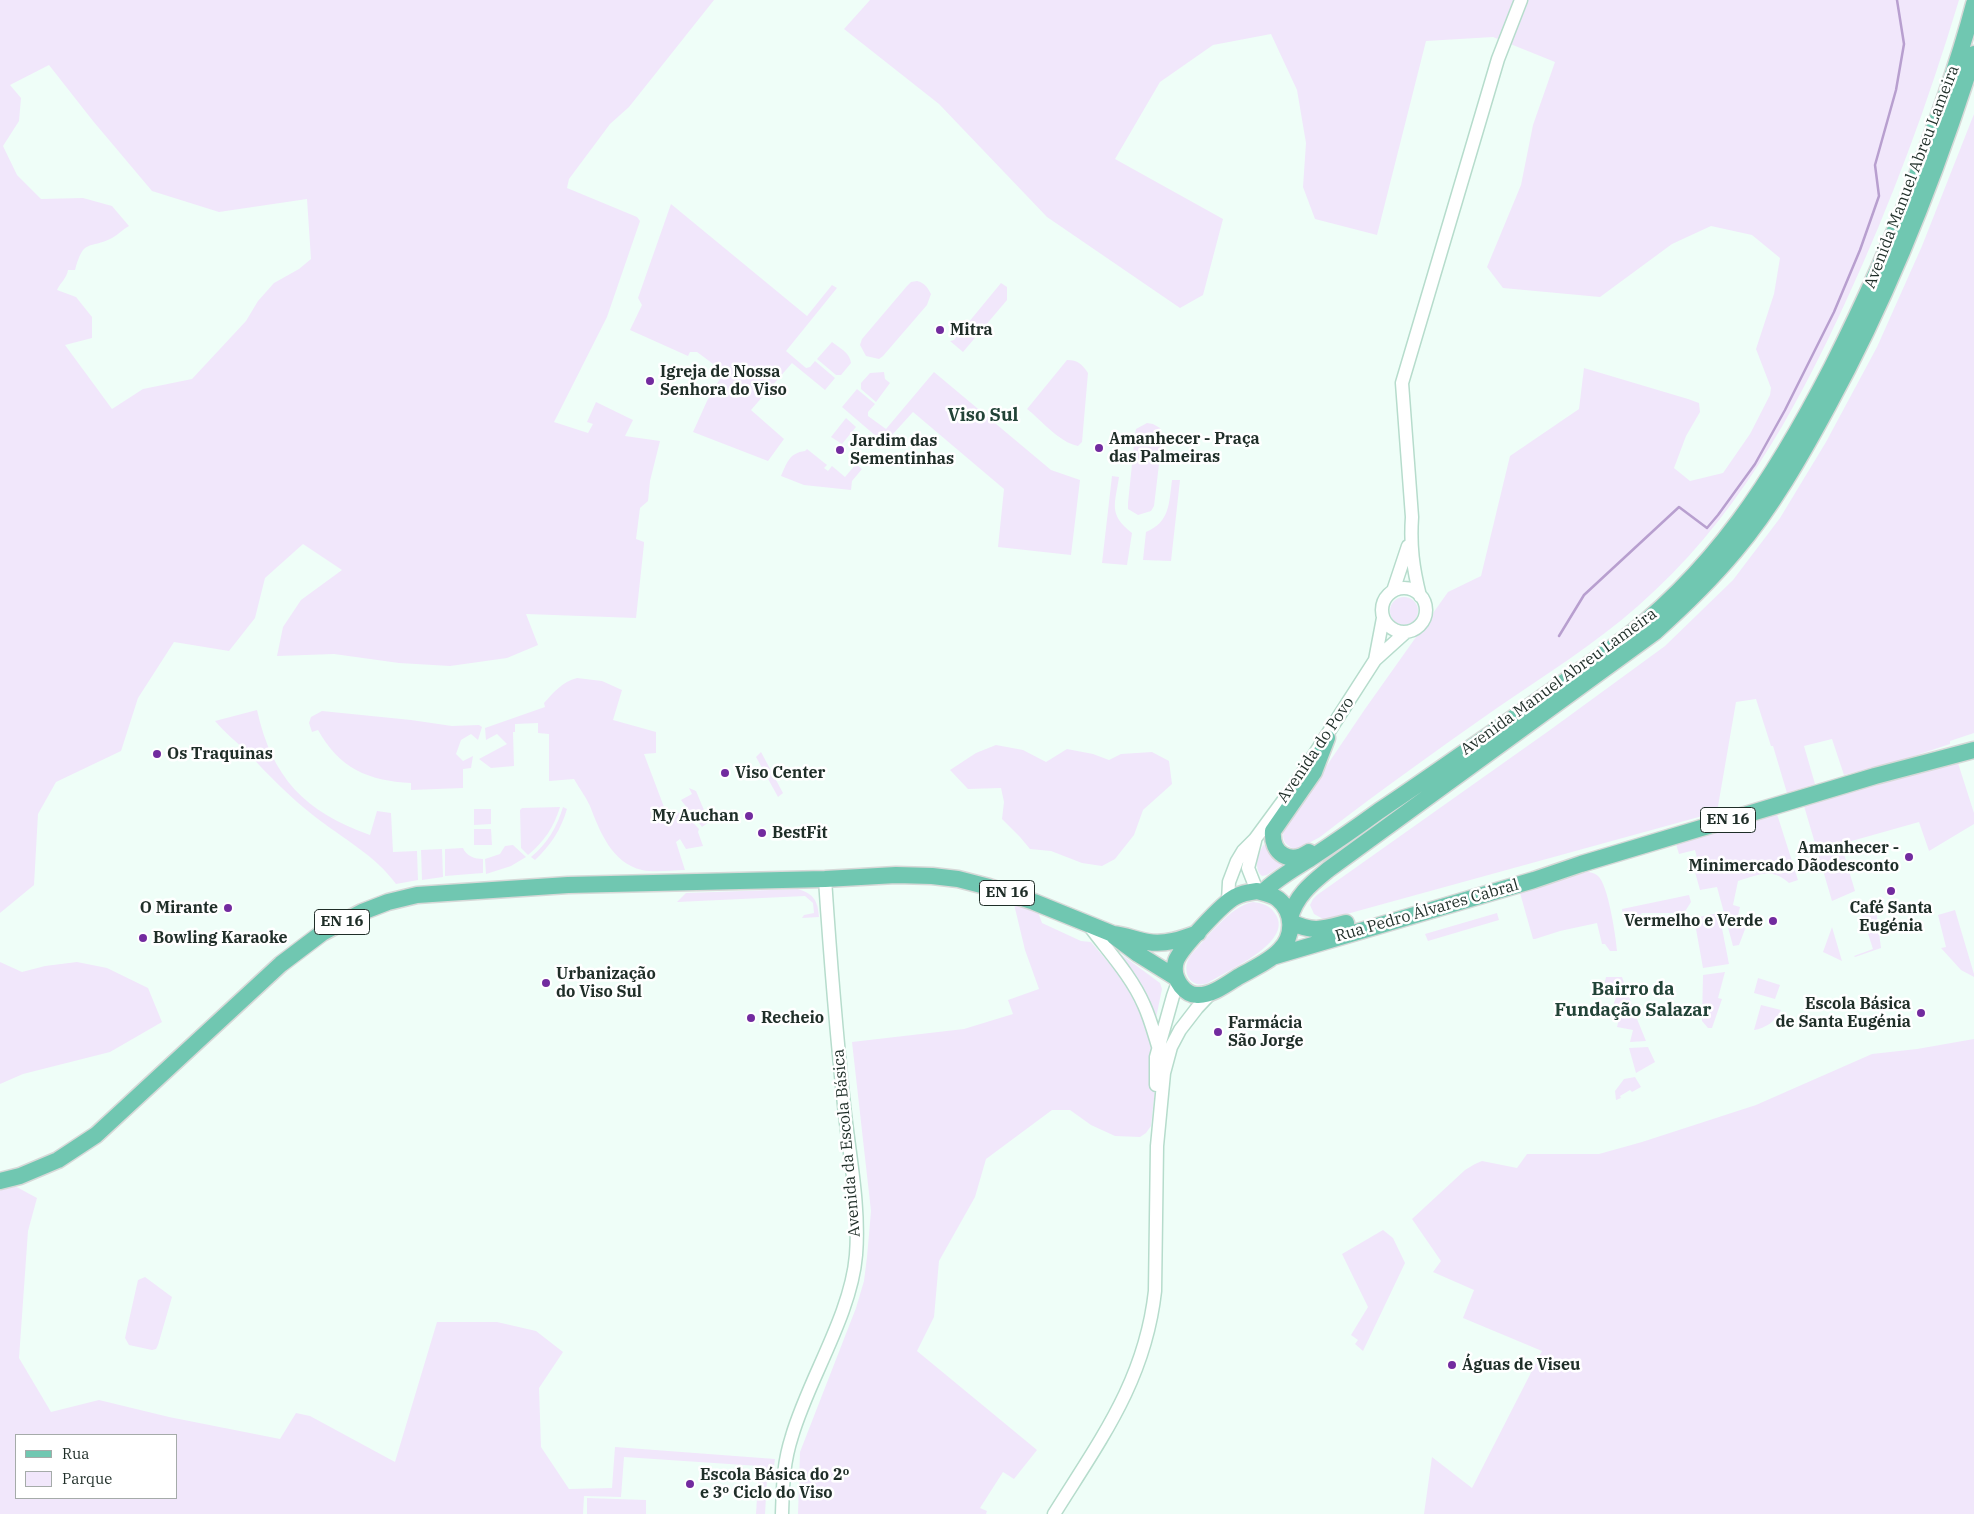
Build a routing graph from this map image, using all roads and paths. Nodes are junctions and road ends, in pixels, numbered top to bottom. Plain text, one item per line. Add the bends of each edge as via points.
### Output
1 (1521, 0) edge
2 (1974, 4) edge
3 (1974, 54) edge
4 (1410, 539) junction
5 (1393, 591) junction
6 (1420, 596) junction
7 (1383, 618) junction
8 (1406, 632) junction
9 (1375, 660) junction
10 (1327, 738) junction
11 (1974, 740) edge
12 (1974, 750) edge
13 (1875, 776) junction
14 (1384, 808) junction
15 (1255, 839) junction
16 (1581, 864) junction
17 (825, 879) junction
18 (1260, 892) junction
19 (1228, 901) junction
20 (1290, 920) junction
21 (1088, 923) junction
22 (1198, 933) junction
23 (1113, 934) junction
24 (1272, 957) junction
25 (1177, 979) junction
26 (1212, 992) junction
27 (1158, 1046) junction
28 (1160, 1130) junction
29 (0, 1181) edge
30 (782, 1514) edge
31 (1054, 1514) edge

1 - 4 street, Avenida do Povo via 1498,59 1402,383 1412,518
2 - 14 main road, Avenida Manuel Abreu Lameira via 1946,97 1877,274 1809,412 1748,511 1703,566 1615,646
3 - 20 main road, Avenida Manuel Abreu Lameira via 1925,196 1862,342 1777,494 1735,551 1655,632 1329,869 1300,895
4 - 5 street, Avenida do Povo
4 - 6 street, Avenida do Povo via 1412,568
5 - 6 street via 1405,588
5 - 7 street, Avenida do Povo via 1383,603
6 - 8 street, Avenida do Povo via 1426,608 1422,622
7 - 8 street via 1390,627
7 - 9 street, Avenida do Povo
8 - 9 street, Avenida do Povo
9 - 10 street, Avenida do Povo
10 - 14 main road via 1314,772 1273,831 1273,839 1281,854 1298,858 1351,824
10 - 15 street, Avenida do Povo
11 - 13 main road, Rua Pedro Álvares Cabral / EN 16
12 - 13 main road, Rua Pedro Álvares Cabral / EN 16
13 - 16 main road, Rua Pedro Álvares Cabral / EN 16
14 - 18 main road, Avenida Manuel Abreu Lameira
15 - 18 street, Avenida do Povo via 1248,868
15 - 19 street, Avenida do Povo via 1237,861 1229,882
16 - 20 main road, Rua Pedro Álvares Cabral / EN 16 via 1317,930 1303,928
16 - 24 main road, Rua Pedro Álvares Cabral / EN 16
17 - 21 main road, EN 16 via 896,875 958,879
17 - 29 main road, EN 16 via 485,890 416,895 366,910 322,933 281,964 93,1137 58,1160
17 - 30 street, Avenida da Escola Básica via 834,1005 852,1172 856,1256 849,1291 792,1434 783,1469
18 - 19 main road, EN 16 via 1241,894
18 - 20 main road via 1280,901
19 - 22 main road, EN 16
20 - 24 main road, EN 16 via 1286,942
21 - 23 main road, EN 16
21 - 27 street via 1144,1004
22 - 23 main road, EN 16 via 1158,943
22 - 25 main road, EN 16 via 1177,957 1174,966
23 - 25 main road, EN 16
24 - 26 main road, EN 16
25 - 26 main road, EN 16 via 1185,990 1193,994
25 - 27 street
26 - 28 street via 1171,1046 1164,1073
27 - 28 street
28 - 31 street via 1157,1146 1155,1291 1146,1340 1117,1413

